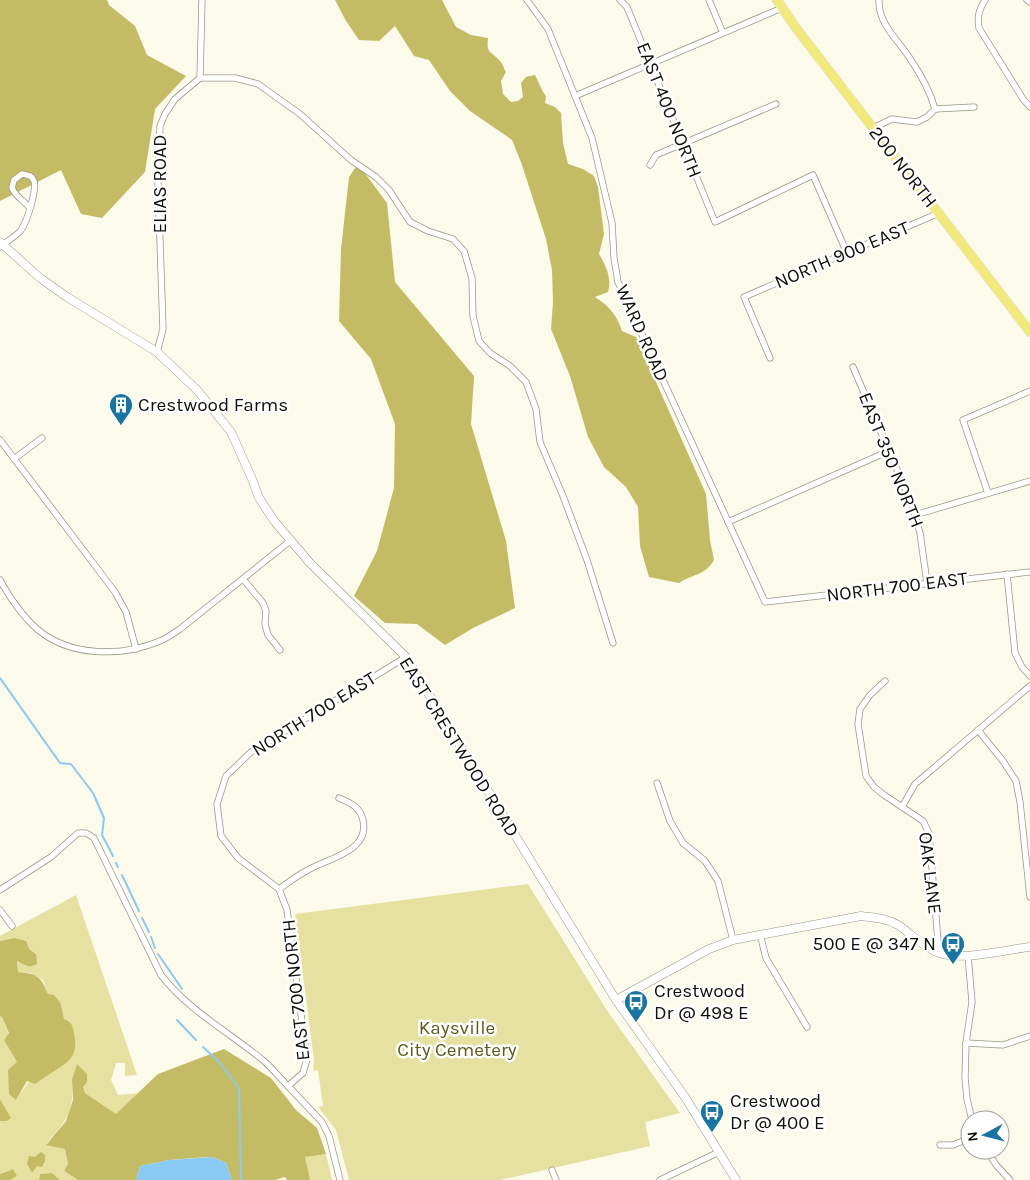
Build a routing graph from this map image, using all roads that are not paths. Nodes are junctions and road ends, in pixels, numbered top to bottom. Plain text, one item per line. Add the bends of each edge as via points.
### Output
1 (202, 0) edge
2 (527, 0) edge
3 (620, 0) edge
4 (709, 0) edge
5 (879, 0) edge
6 (985, 0) edge
7 (1026, 0) edge
8 (1030, 2) edge
9 (780, 4) edge
10 (723, 33) junction
11 (651, 64) junction
12 (200, 78) junction
13 (575, 96) junction
14 (776, 104) dead end
15 (974, 107) dead end
16 (1030, 107) edge
17 (935, 109) junction
18 (873, 128) junction
19 (684, 143) junction
20 (650, 165) dead end
21 (30, 208) junction
22 (940, 214) junction
23 (1, 245) edge
24 (846, 253) junction
25 (1030, 332) edge
26 (157, 352) junction
27 (770, 358) dead end
28 (853, 368) dead end
29 (1030, 391) edge
30 (42, 438) dead end
31 (0, 440) edge
32 (889, 451) junction
33 (14, 459) junction
34 (1030, 481) edge
35 (988, 493) junction
36 (915, 515) junction
37 (728, 522) junction
38 (290, 541) junction
39 (1030, 572) edge
40 (1007, 574) junction
41 (244, 579) junction
42 (0, 580) edge
43 (927, 584) junction
44 (765, 602) joint
45 (613, 643) dead end
46 (136, 649) junction
47 (280, 650) dead end
48 (406, 658) junction
49 (1030, 676) edge
50 (885, 681) dead end
51 (1030, 686) edge
52 (978, 730) junction
53 (656, 783) dead end
54 (339, 798) dead end
55 (902, 807) junction
56 (279, 889) junction
57 (0, 890) edge
58 (1030, 896) edge
59 (0, 910) edge
60 (12, 926) dead end
61 (760, 934) junction
62 (733, 940) junction
63 (1030, 947) edge
64 (939, 953) junction
65 (968, 955) junction
66 (616, 1000) junction
67 (807, 1027) dead end
68 (1030, 1036) edge
69 (966, 1043) junction
70 (288, 1086) junction
71 (970, 1110) edge
72 (960, 1142) edge
73 (940, 1145) dead end
74 (719, 1152) junction
75 (993, 1160) edge
76 (552, 1170) dead end
77 (340, 1180) edge
78 (556, 1180) edge
79 (660, 1180) edge
80 (736, 1180) edge
81 (1010, 1180) edge

1 - 12 street
2 - 13 street, WARD ROAD via 548,29
3 - 11 street, EAST 400 NORTH via 627,7
4 - 10 street
5 - 17 street via 879,13 911,59 932,96
6 - 16 street via 977,18 979,28
7 - 8 street
9 - 10 street
9 - 18 main road, 200 NORTH
10 - 11 street
11 - 13 street
11 - 19 street, EAST 400 NORTH
12 - 26 street, ELIAS ROAD via 176,99 160,126 158,182 163,329
12 - 45 street via 236,78 258,84 376,177 389,190 410,222 453,239 464,251 472,278 479,341 526,382 536,409 540,442 587,560
13 - 37 street, WARD ROAD via 592,138 612,223 618,282
14 - 19 street
15 - 17 street
17 - 18 street via 927,118 917,122 892,119
18 - 22 main road, 200 NORTH
19 - 20 street via 656,155
19 - 24 street, EAST 400 NORTH via 715,222 813,175
21 - 21 street via 34,180 30,175 22,174 14,180 12,188 16,197
21 - 23 street via 21,231
22 - 24 street, NORTH 900 EAST
22 - 25 main road, 200 NORTH
23 - 26 street, EAST CRESTWOOD ROAD via 67,297
24 - 27 street, NORTH 900 EAST via 744,296
26 - 38 street, EAST CRESTWOOD ROAD via 198,390 231,432 259,498
28 - 32 street, EAST 350 NORTH
29 - 35 street via 963,420
30 - 33 street
31 - 33 street
32 - 36 street, EAST 350 NORTH
32 - 37 street
33 - 46 street via 115,592 126,612
34 - 35 street
35 - 36 street
36 - 43 street, EAST 350 NORTH
37 - 44 street, WARD ROAD
38 - 41 street
38 - 48 street, EAST CRESTWOOD ROAD
39 - 40 street, NORTH 700 EAST
40 - 43 street, NORTH 700 EAST
40 - 49 street via 1015,653
41 - 46 street via 180,630 162,641
41 - 47 street via 263,603 268,635
42 - 46 street via 23,616 57,642 107,653
43 - 44 street, NORTH 700 EAST
48 - 56 street, NORTH 700 EAST via 250,752 226,776 217,804 221,836 238,858
48 - 66 street, EAST CRESTWOOD ROAD
50 - 55 street, OAK LANE via 860,708 858,724 866,776 874,787
51 - 52 street
52 - 55 street via 916,784
52 - 58 street via 1016,781
53 - 62 street via 670,821 683,843 705,861 718,881
54 - 56 street via 361,812 364,824 362,837 346,853 310,869
55 - 64 street, OAK LANE via 923,820 929,833
56 - 70 street, EAST 700 NORTH via 287,910 307,1059 303,1073
57 - 70 street via 51,857 78,833 94,838 161,975 173,990 265,1062
59 - 60 street
61 - 62 street
61 - 64 street via 861,916 882,918
61 - 67 street via 766,958
62 - 66 street
63 - 65 street
64 - 65 street via 956,957
65 - 69 street via 972,1002
66 - 74 street, EAST CRESTWOOD ROAD via 685,1097
68 - 69 street via 1003,1045
69 - 71 street via 964,1078
70 - 77 street, EAST 700 NORTH via 322,1122 329,1136
72 - 73 street
74 - 79 street
74 - 80 street, EAST CRESTWOOD ROAD
75 - 81 street
76 - 78 street

